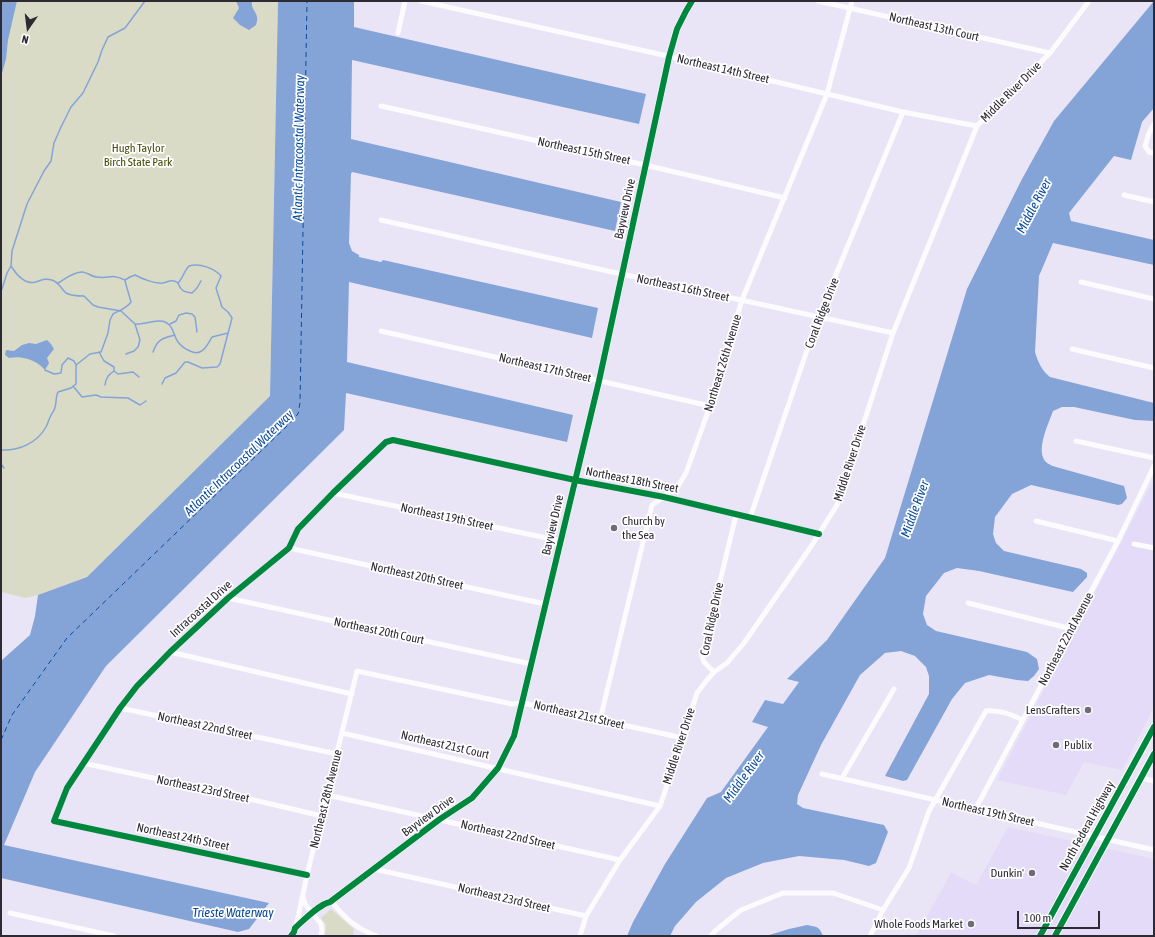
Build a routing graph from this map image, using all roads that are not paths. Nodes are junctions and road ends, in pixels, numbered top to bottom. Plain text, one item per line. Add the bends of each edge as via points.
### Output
1 (405, 1) edge
2 (421, 1) edge
3 (692, 1) edge
4 (818, 1) edge
5 (852, 1) edge
6 (1088, 1) edge
7 (851, 9) junction
8 (398, 34) dead end
9 (1050, 53) junction
10 (669, 56) junction
11 (827, 94) junction
12 (381, 106) dead end
13 (903, 112) junction
14 (1154, 124) edge
15 (977, 126) junction
16 (1154, 153) edge
17 (645, 165) junction
18 (1124, 195) dead end
19 (785, 198) junction
20 (1154, 202) edge
21 (381, 220) dead end
22 (622, 274) junction
23 (1081, 282) dead end
24 (1154, 299) edge
25 (742, 300) junction
26 (818, 318) junction
27 (381, 331) dead end
28 (893, 333) junction
29 (1072, 349) dead end
30 (1154, 368) edge
31 (599, 381) junction
32 (710, 406) junction
33 (393, 440) joint
34 (1076, 441) dead end
35 (1154, 458) edge
36 (1154, 466) edge
37 (575, 480) junction
38 (333, 493) junction
39 (664, 497) junction
40 (736, 515) junction
41 (750, 518) junction
42 (1036, 521) dead end
43 (819, 534) junction
44 (560, 541) junction
45 (1118, 541) junction
46 (1134, 544) dead end
47 (289, 548) junction
48 (1154, 548) edge
49 (228, 598) junction
50 (968, 603) dead end
51 (546, 604) junction
52 (1072, 629) junction
53 (170, 652) junction
54 (531, 664) junction
55 (357, 671) joint
56 (714, 672) junction
57 (894, 689) dead end
58 (352, 694) junction
59 (522, 702) junction
60 (120, 708) junction
61 (600, 720) junction
62 (1023, 720) junction
63 (1154, 727) edge
64 (342, 733) junction
65 (683, 738) junction
66 (337, 754) junction
67 (1154, 754) edge
68 (83, 763) junction
69 (498, 768) junction
70 (822, 774) dead end
71 (842, 778) junction
72 (1141, 778) junction
73 (1154, 781) edge
74 (327, 795) junction
75 (935, 800) junction
76 (660, 806) junction
77 (975, 810) junction
78 (322, 816) junction
79 (440, 820) junction
80 (54, 821) joint
81 (1094, 836) junction
82 (1108, 839) junction
83 (1154, 850) edge
84 (620, 860) junction
85 (374, 869) junction
86 (308, 875) junction
87 (303, 896) junction
88 (330, 902) junction
89 (883, 910) junction
90 (10, 913) dead end
91 (313, 915) junction
92 (586, 916) junction
93 (294, 932) edge
94 (114, 936) edge
95 (321, 936) edge
96 (377, 936) edge
97 (580, 936) edge
98 (711, 936) edge
99 (870, 936) edge
100 (1040, 936) edge
101 (1055, 936) edge

1 - 8 street
2 - 10 street, Northeast 14th Street
3 - 10 street, Bayview Drive via 677,29
4 - 7 street, Northeast 13th Court
5 - 7 street, Northeast 26th Avenue
6 - 9 street, Middle River Drive
7 - 9 street, Northeast 13th Court
7 - 11 street, Northeast 26th Avenue
9 - 15 street, Middle River Drive
10 - 11 street, Northeast 14th Street
10 - 17 street, Bayview Drive
11 - 13 street, Northeast 14th Street
11 - 19 street, Northeast 26th Avenue
12 - 17 street, Northeast 15th Street
13 - 15 street, Northeast 14th Street
13 - 26 street, Coral Ridge Drive
14 - 16 street via 1145,146 1148,152
15 - 28 street, Middle River Drive
17 - 19 street, Northeast 15th Street
17 - 22 street, Bayview Drive
18 - 20 street
19 - 25 street, Northeast 26th Avenue
21 - 22 street, Northeast 16th Street
22 - 25 street, Northeast 16th Street
22 - 31 street, Bayview Drive
23 - 24 street
25 - 26 street, Northeast 16th Street
25 - 32 street, Northeast 26th Avenue
26 - 28 street, Northeast 16th Street
26 - 41 street, Coral Ridge Drive
27 - 31 street, Northeast 17th Street
28 - 43 street, Middle River Drive via 837,505
29 - 30 street
31 - 32 street, Northeast 17th Street
31 - 37 street, Bayview Drive
32 - 39 street, Northeast 26th Avenue via 686,473 677,488
33 - 37 street, Northeast 18th Street
33 - 38 street, Intracoastal Drive via 386,442
34 - 35 street
36 - 45 street, Northeast 22nd Avenue
37 - 39 street, Northeast 18th Street
37 - 44 street, Bayview Drive
38 - 44 street, Northeast 19th Street
38 - 47 street, Intracoastal Drive via 298,529
39 - 40 street, Northeast 18th Street
39 - 61 street, Northeast 26th Avenue via 652,505
40 - 41 street, Northeast 18th Street
40 - 56 street, Coral Ridge Drive via 702,656
41 - 43 street, Northeast 18th Street
42 - 45 street
43 - 56 street, Middle River Drive via 744,643 727,663
44 - 51 street, Bayview Drive
45 - 52 street, Northeast 22nd Avenue
46 - 48 street
47 - 49 street, Intracoastal Drive
47 - 51 street, Northeast 20th Street
49 - 53 street, Intracoastal Drive
49 - 54 street, Northeast 20th Court
50 - 52 street
51 - 54 street, Bayview Drive
52 - 62 street, Northeast 22nd Avenue
53 - 58 street
53 - 60 street, Intracoastal Drive
54 - 59 street, Bayview Drive
55 - 58 street, Northeast 28th Avenue
55 - 59 street, Northeast 21st Street via 512,704
56 - 65 street, Middle River Drive via 696,693
57 - 71 street
58 - 64 street, Northeast 28th Avenue
59 - 61 street, Northeast 21st Street
59 - 69 street, Bayview Drive via 514,736
60 - 66 street, Northeast 22nd Street
60 - 68 street, Intracoastal Drive
61 - 65 street, Northeast 21st Street
62 - 75 street via 1006,713 986,711
62 - 77 street, Northeast 22nd Avenue
63 - 81 main road, North Federal Highway
64 - 66 street, Northeast 28th Avenue
64 - 69 street, Northeast 21st Court
65 - 76 street, Middle River Drive
66 - 74 street, Northeast 28th Avenue
67 - 72 main road, North Federal Highway
68 - 78 street, Northeast 23rd Street
68 - 80 street, Intracoastal Drive via 67,788
69 - 76 street, Northeast 21st Court
69 - 79 street, Bayview Drive via 472,798
70 - 71 street, Northeast 19th Street
71 - 75 street, Northeast 19th Street
72 - 73 street
72 - 82 main road, North Federal Highway
74 - 78 street, Northeast 28th Avenue
74 - 79 street, Northeast 22nd Street
75 - 77 street, Northeast 19th Street
75 - 89 street via 909,868
76 - 84 street, Middle River Drive
77 - 81 street, Northeast 19th Street
78 - 86 street, Northeast 28th Avenue
79 - 84 street, Northeast 22nd Street
79 - 85 street, Bayview Drive
80 - 86 street, Northeast 24th Street
81 - 82 street, Northeast 19th Street
81 - 100 main road, North Federal Highway
82 - 83 street, Northeast 19th Street
82 - 101 main road, North Federal Highway
84 - 92 street, Middle River Drive
85 - 88 street, Bayview Drive
85 - 92 street, Northeast 23rd Street
86 - 87 street, Northeast 28th Avenue
87 - 91 street
87 - 93 street, Northeast 28th Avenue
88 - 91 street, Bayview Drive via 325,903
88 - 96 street via 358,928
89 - 98 street via 832,893 783,893 740,910
89 - 99 street
90 - 94 street
91 - 93 street, Bayview Drive via 299,931
91 - 95 street via 322,926
92 - 97 street, Middle River Drive

